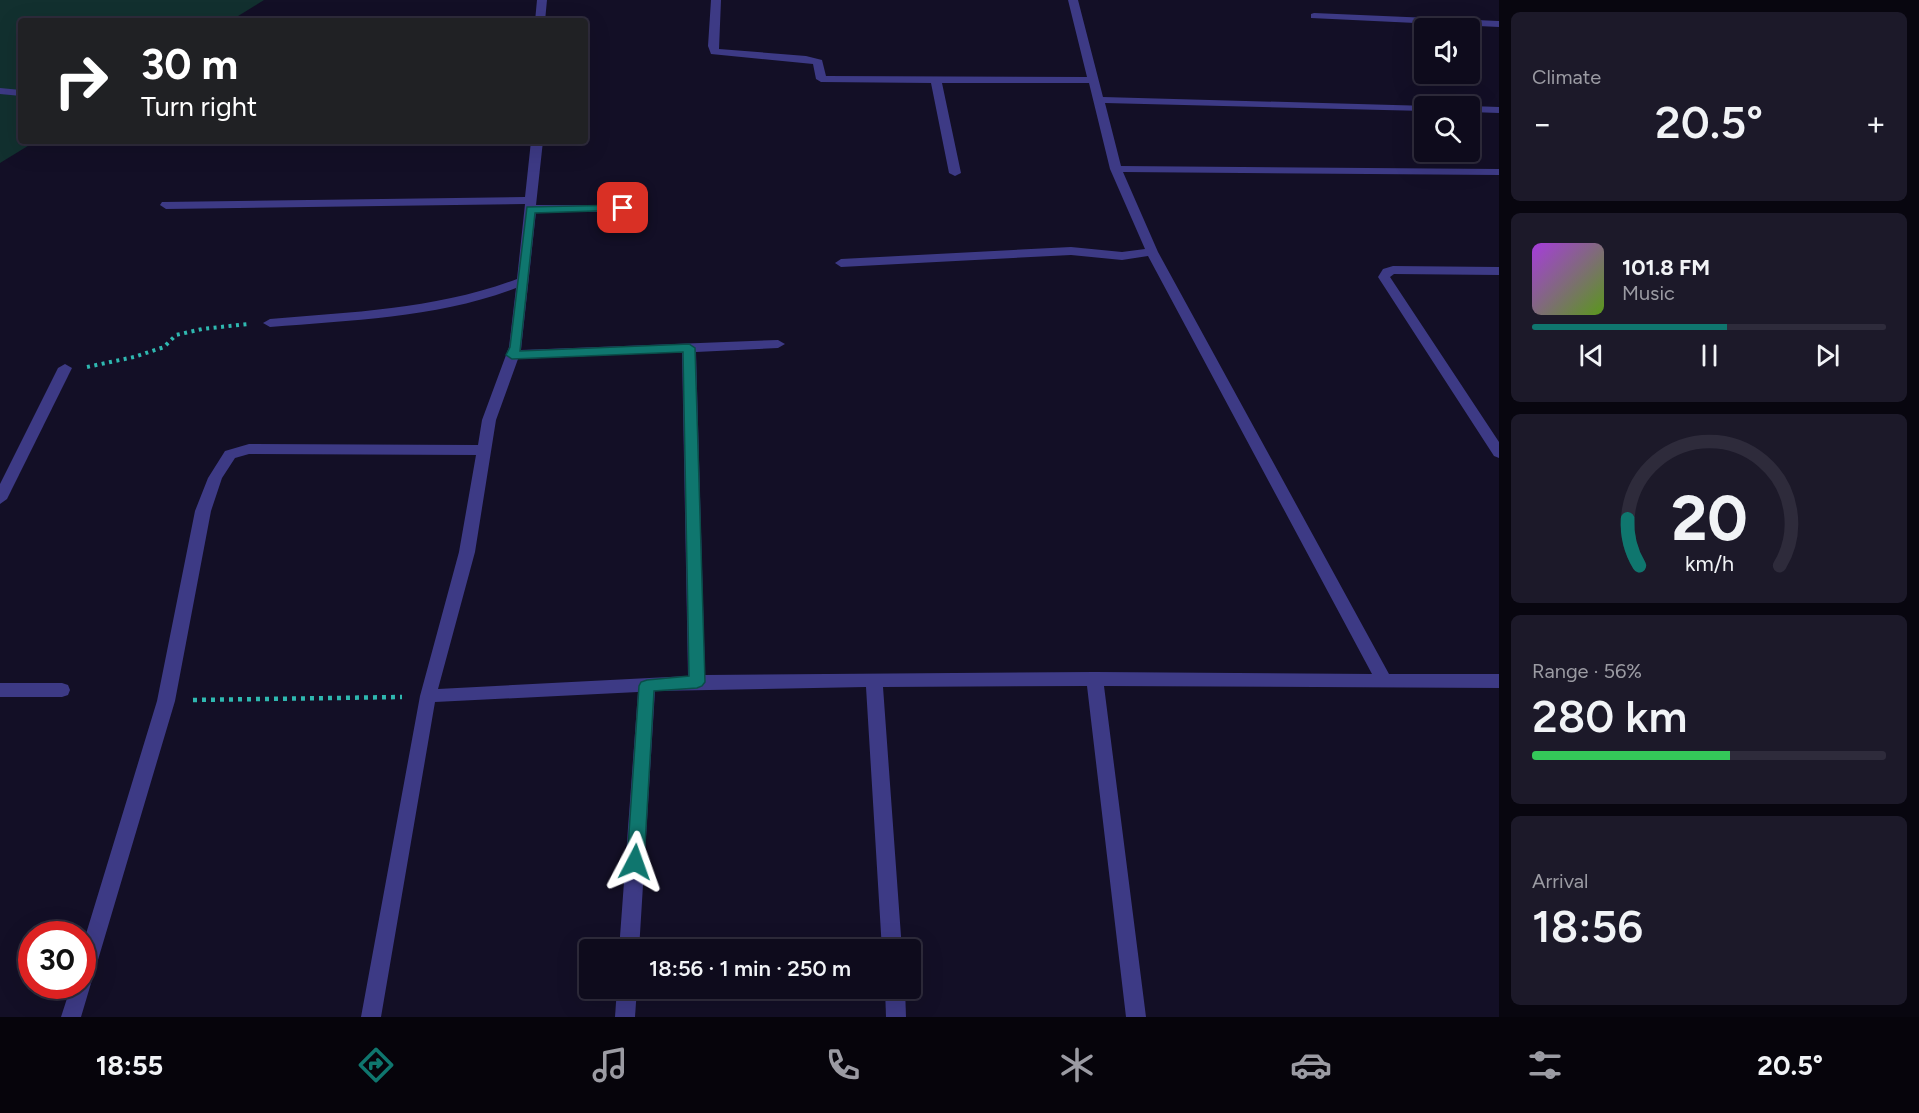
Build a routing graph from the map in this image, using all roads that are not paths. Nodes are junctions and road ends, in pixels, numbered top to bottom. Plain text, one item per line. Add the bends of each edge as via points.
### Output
1 (542, 0) edge
2 (716, 0) edge
3 (1073, 0) edge
4 (1314, 16) dead end
5 (540, 18) edge
6 (1499, 24) edge
7 (936, 80) junction
8 (1093, 80) junction
9 (0, 91) edge
10 (18, 93) edge
11 (1099, 100) junction
12 (1414, 108) edge
13 (1480, 109) edge
14 (1499, 110) edge
15 (537, 144) edge
16 (1116, 169) junction
17 (1499, 172) edge
18 (955, 173) dead end
19 (166, 205) dead end
20 (531, 205) junction
21 (623, 208) dead end
22 (1152, 252) junction
23 (841, 263) dead end
24 (1499, 271) edge
25 (523, 281) junction
26 (270, 323) road end
27 (778, 344) dead end
28 (689, 348) junction
29 (512, 355) junction
30 (65, 368) road end
31 (484, 450) junction
32 (1499, 453) edge
33 (0, 499) edge
34 (1095, 679) junction
35 (874, 681) junction
36 (1384, 681) junction
37 (1499, 681) edge
38 (697, 682) junction
39 (647, 686) junction
40 (0, 690) edge
41 (62, 690) dead end
42 (428, 696) junction
43 (96, 936) edge
44 (630, 939) edge
45 (891, 939) edge
46 (77, 999) edge
47 (626, 999) edge
48 (896, 999) edge
49 (71, 1017) edge
50 (371, 1017) edge
51 (625, 1017) edge
52 (897, 1017) edge
53 (1136, 1017) edge

1 - 5 street
2 - 7 street via 715,52 818,62 821,79
3 - 8 street
4 - 6 street
7 - 8 street
7 - 18 street
8 - 11 street
9 - 10 street
11 - 12 street
11 - 16 street
13 - 14 street
15 - 20 street
16 - 17 street
16 - 22 street
19 - 20 street
20 - 21 street
20 - 25 street
22 - 23 street via 1122,256 1087,251
22 - 36 street
24 - 32 street via 1393,270 1384,277
25 - 26 street via 438,306
25 - 29 street
27 - 28 street
28 - 29 street
28 - 38 street
29 - 31 street via 489,420
30 - 33 street
31 - 42 street via 467,552
31 - 43 street via 249,449 230,454 215,478 203,511 166,701
34 - 35 street
34 - 36 street
34 - 53 street
35 - 38 street
35 - 45 street
36 - 37 street
38 - 39 street
39 - 42 street
39 - 44 street
40 - 41 street
42 - 50 street
46 - 49 street
47 - 51 street
48 - 52 street

